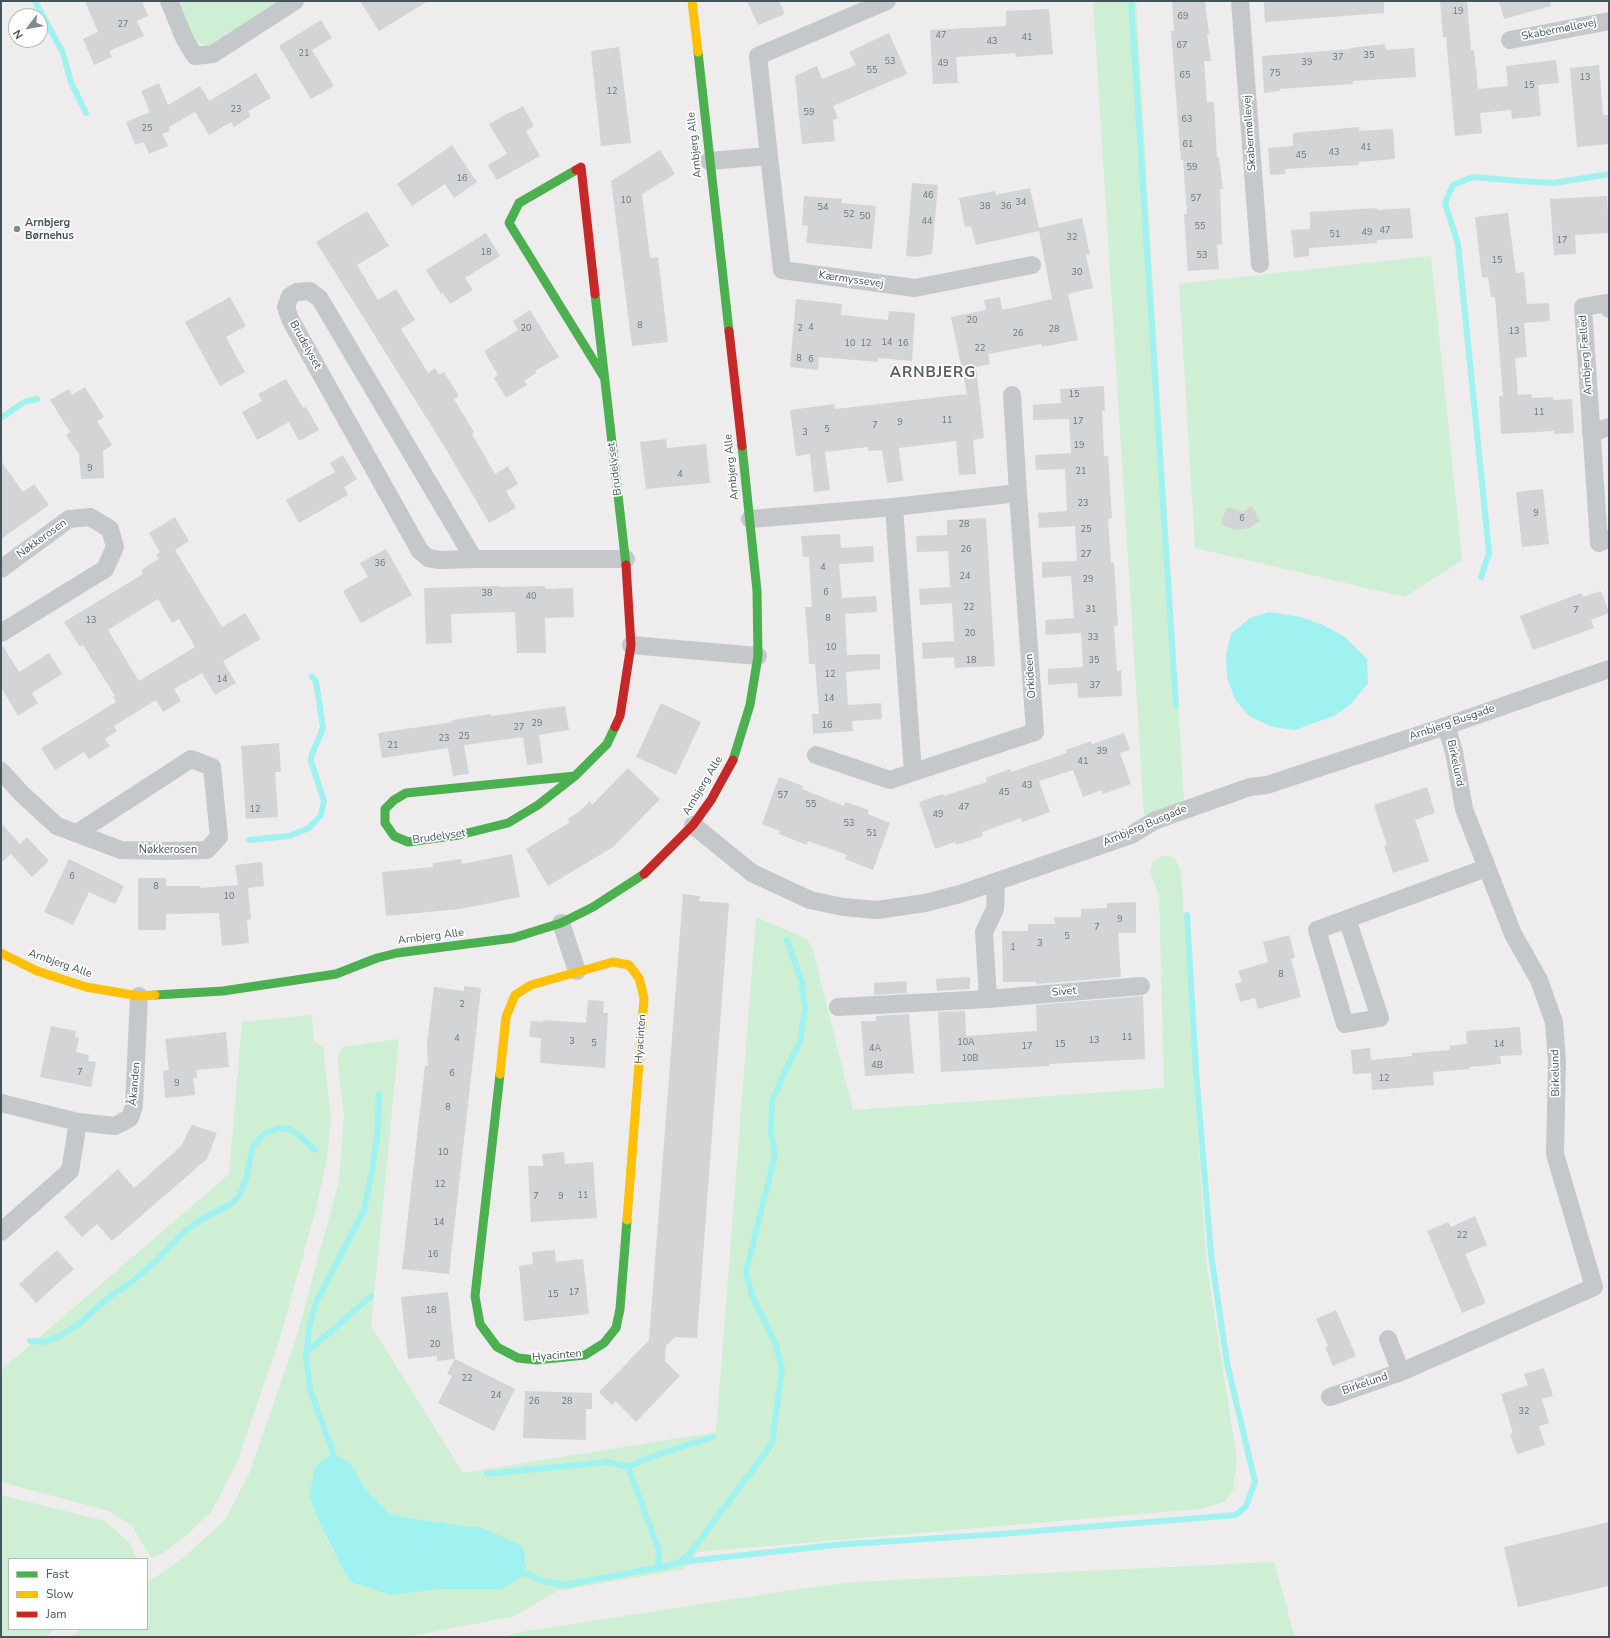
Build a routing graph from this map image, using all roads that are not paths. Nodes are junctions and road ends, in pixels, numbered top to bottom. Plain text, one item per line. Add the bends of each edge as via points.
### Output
1 (169, 1) edge
2 (295, 1) edge
3 (692, 1) edge
4 (887, 1) edge
5 (1240, 1) edge
6 (1609, 21) edge
7 (1510, 40) dead end
8 (769, 156) junction
9 (709, 162) junction
10 (1260, 264) dead end
11 (1032, 265) dead end
12 (1609, 309) edge
13 (605, 379) junction
14 (1012, 395) dead end
15 (1609, 427) edge
16 (1591, 433) junction
17 (1018, 493) junction
18 (894, 507) junction
19 (750, 519) junction
20 (1609, 539) edge
21 (474, 558) junction
22 (626, 559) junction
23 (1, 569) edge
24 (1, 633) edge
25 (631, 645) junction
26 (758, 656) junction
27 (1609, 669) edge
28 (1446, 726) junction
29 (816, 754) dead end
30 (1, 771) edge
31 (913, 772) junction
32 (575, 776) junction
33 (693, 825) junction
34 (77, 833) junction
35 (1486, 868) junction
36 (996, 882) junction
37 (1347, 919) junction
38 (561, 923) junction
39 (1, 953) edge
40 (577, 971) junction
41 (1140, 986) dead end
42 (139, 996) junction
43 (988, 999) junction
44 (838, 1007) dead end
45 (1, 1104) edge
46 (78, 1122) junction
47 (1, 1232) edge
48 (1601, 1285) edge
49 (1388, 1339) dead end
50 (1401, 1372) junction
51 (1330, 1396) dead end

1 - 2 street via 185,40 195,56 213,54
3 - 9 street, Arnbjerg Alle
4 - 8 street, Kærmyssevej via 758,56
5 - 10 street, Skabermøllevej
6 - 7 street, Skabermøllevej
8 - 9 street
8 - 11 street, Kærmyssevej via 782,270 915,288
9 - 19 street, Arnbjerg Alle
12 - 16 street, Arnbjerg Fælled via 1607,303 1583,307
13 - 13 street, Brudelyset via 592,269 581,167 519,203 509,223
13 - 22 street, Brudelyset
14 - 17 street, Orkideen
15 - 16 street
16 - 20 street, Arnbjerg Fælled via 1599,542
17 - 18 street
17 - 31 street, Orkideen via 1035,732
18 - 19 street
18 - 31 street
19 - 26 street, Arnbjerg Alle via 757,591
21 - 21 street, Brudelyset via 440,560 428,558 420,551 290,319 286,307 290,296 297,292 310,292 320,299
21 - 22 street, Brudelyset
22 - 25 street, Brudelyset
23 - 24 street, Nøkkerosen via 69,519 90,517 110,529 115,547 105,569
25 - 26 street
25 - 32 street, Brudelyset via 620,716 607,744
26 - 33 street, Arnbjerg Alle via 750,705 732,762 711,800
27 - 28 street, Arnbjerg Busgade
28 - 35 street, Birkelund via 1454,752 1464,809
28 - 36 street, Arnbjerg Busgade via 1267,785 1250,787 1193,806 1154,821 1131,835
29 - 31 street, Orkideen via 890,780
30 - 34 street, Nøkkerosen via 57,826
32 - 32 street, Brudelyset via 538,805 508,823 459,836 408,842 394,836 385,823 385,809 394,800 406,794
33 - 36 street, Arnbjerg Busgade via 752,873 810,900 843,907 876,910 925,903
33 - 38 street, Arnbjerg Alle via 643,876 593,908
34 - 34 street, Nøkkerosen via 191,759 212,767 220,837 207,850 120,850
35 - 37 street
35 - 48 street, Birkelund via 1513,934 1539,980 1554,1022 1557,1061 1555,1154
36 - 43 street via 995,909 984,932
37 - 37 street via 1380,1018 1345,1024 1317,930
38 - 40 street
38 - 42 street, Arnbjerg Alle via 513,938 397,953 336,974 223,991
39 - 42 street, Arnbjerg Alle via 37,971 86,987
40 - 40 street, Hyacinten via 531,985 515,995 506,1017 475,1296 480,1324 497,1347 518,1358 536,1360 585,1355 604,1343 616,1328 620,1309 644,998 639,978 628,965 613,962
41 - 43 street, Sivet
42 - 46 street, Åkanden via 134,1106 130,1118 115,1126
43 - 44 street, Sivet
45 - 46 street, Åkanden
46 - 47 street via 70,1172
48 - 50 street, Birkelund
49 - 50 street, Birkelund
50 - 51 street, Birkelund

